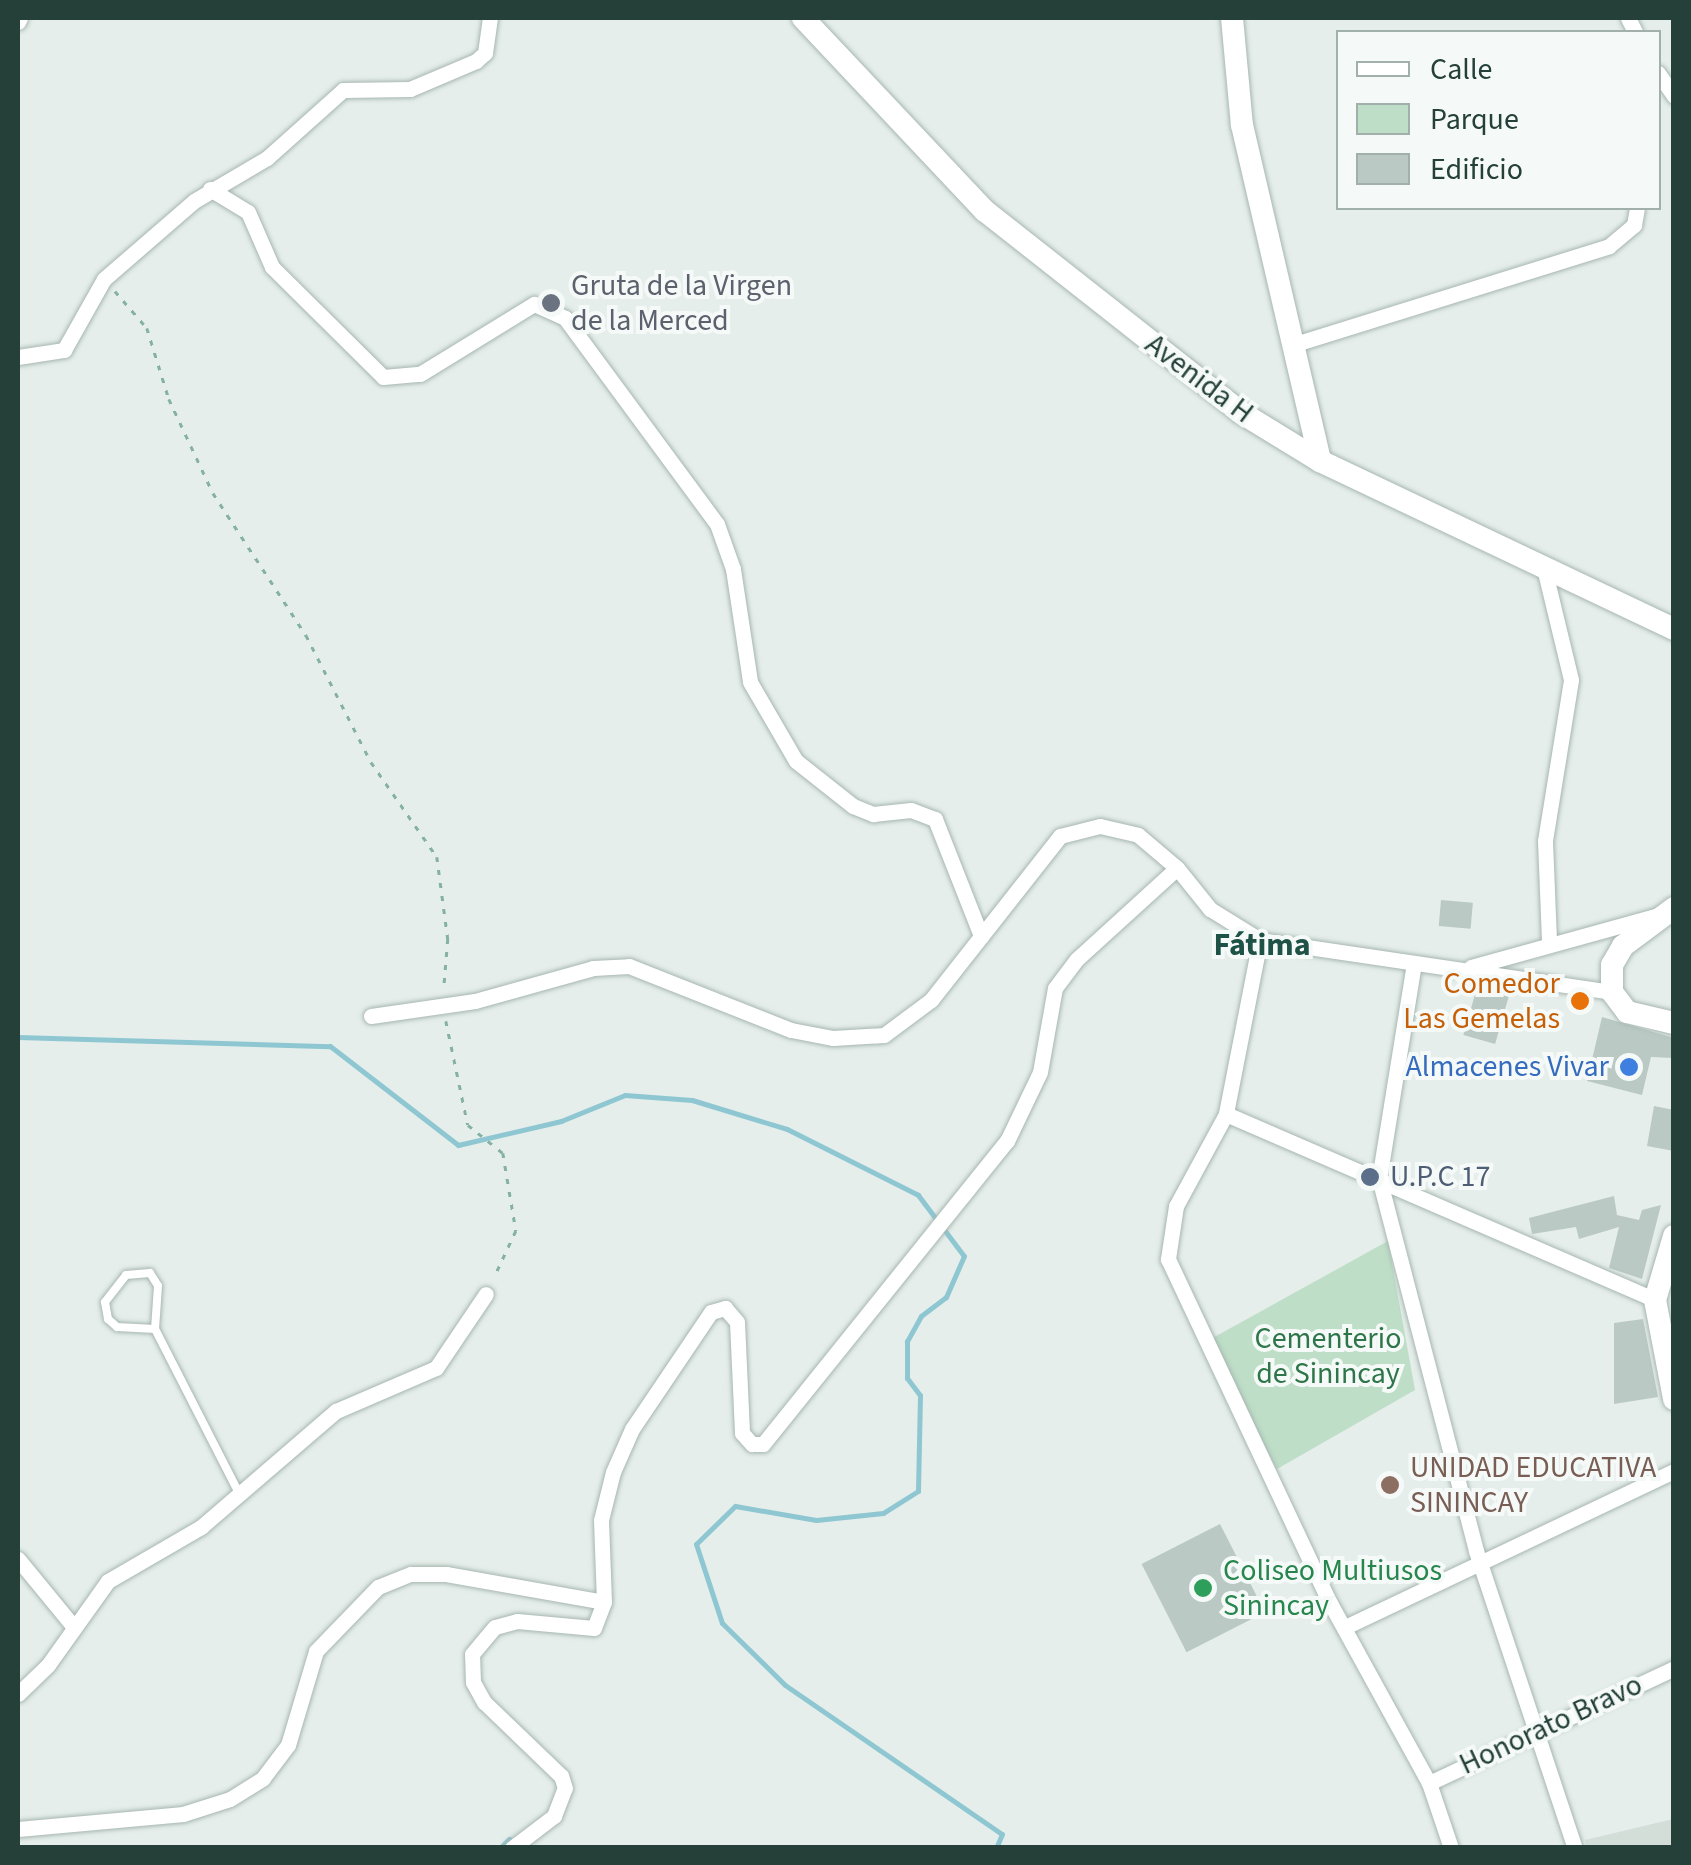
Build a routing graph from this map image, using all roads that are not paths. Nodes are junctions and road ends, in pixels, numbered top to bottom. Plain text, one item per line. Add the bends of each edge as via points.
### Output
1 (490, 18) edge
2 (803, 18) edge
3 (1232, 18) edge
4 (210, 188) junction
5 (1637, 210) edge
6 (1292, 344) junction
7 (18, 357) edge
8 (1320, 462) junction
9 (1544, 568) junction
10 (1674, 629) edge
11 (1176, 868) junction
12 (1668, 911) edge
13 (981, 936) junction
14 (1260, 940) junction
15 (1549, 942) junction
16 (1414, 963) junction
17 (1471, 967) junction
18 (1612, 992) junction
19 (370, 1016) dead end
20 (1674, 1023) edge
21 (1226, 1114) junction
22 (1379, 1178) junction
23 (1674, 1236) edge
24 (486, 1294) road end
25 (1655, 1300) junction
26 (155, 1328) junction
27 (1674, 1399) edge
28 (1674, 1471) edge
29 (240, 1493) junction
30 (18, 1560) edge
31 (1482, 1564) junction
32 (604, 1602) junction
33 (72, 1626) junction
34 (1345, 1627) junction
35 (1674, 1668) edge
36 (18, 1694) edge
37 (1538, 1731) junction
38 (1429, 1783) junction
39 (18, 1830) edge
40 (512, 1848) edge
41 (1451, 1848) edge
42 (1576, 1848) edge

1 - 4 street via 485,53 476,61 410,90 343,90 267,158
2 - 8 street, Avenida H via 986,211 1240,412
3 - 6 street via 1242,126
4 - 7 street via 104,278 64,350
4 - 13 street via 248,212 272,268 382,377 420,374 534,304 565,318 716,524 733,569 750,682 796,761 853,806 873,814 911,810 935,819
5 - 6 street via 1634,225 1609,246
6 - 8 street
8 - 9 street, Avenida H
9 - 10 street, Avenida H
9 - 15 street via 1571,680 1545,841
11 - 13 street via 1138,835 1100,826 1060,836
11 - 14 street via 1210,909
11 - 32 street via 1101,935 1056,988 1026,1106 952,1212 763,1444 752,1444 742,1433 737,1322 725,1308 711,1312 632,1429 612,1472 601,1520
12 - 15 street
12 - 18 street via 1623,946 1612,965
13 - 19 street via 931,1000 884,1035 834,1038 791,1030 629,966
14 - 16 street
14 - 21 street
15 - 17 street
16 - 17 street
16 - 22 street
17 - 18 street
18 - 20 street via 1627,1012
21 - 22 street
21 - 34 street via 1176,1206 1168,1259
22 - 25 street
22 - 31 street
23 - 25 street
24 - 29 street via 436,1368 336,1411
25 - 27 street
26 - 26 lane via 158,1286 150,1273 126,1275 105,1302 108,1319 117,1327
26 - 29 lane
28 - 31 street
29 - 33 street via 201,1528 108,1582
30 - 33 street
31 - 34 street
31 - 37 street
32 - 39 street via 411,1574 378,1586 316,1652 288,1745 263,1778 230,1799 183,1814
32 - 40 street via 594,1628 517,1621 495,1627 472,1654 472,1682 484,1702 561,1776 565,1788 554,1816
33 - 36 street
34 - 38 street
35 - 37 street, Honorato Bravo
37 - 38 street, Honorato Bravo
37 - 42 street
38 - 41 street

